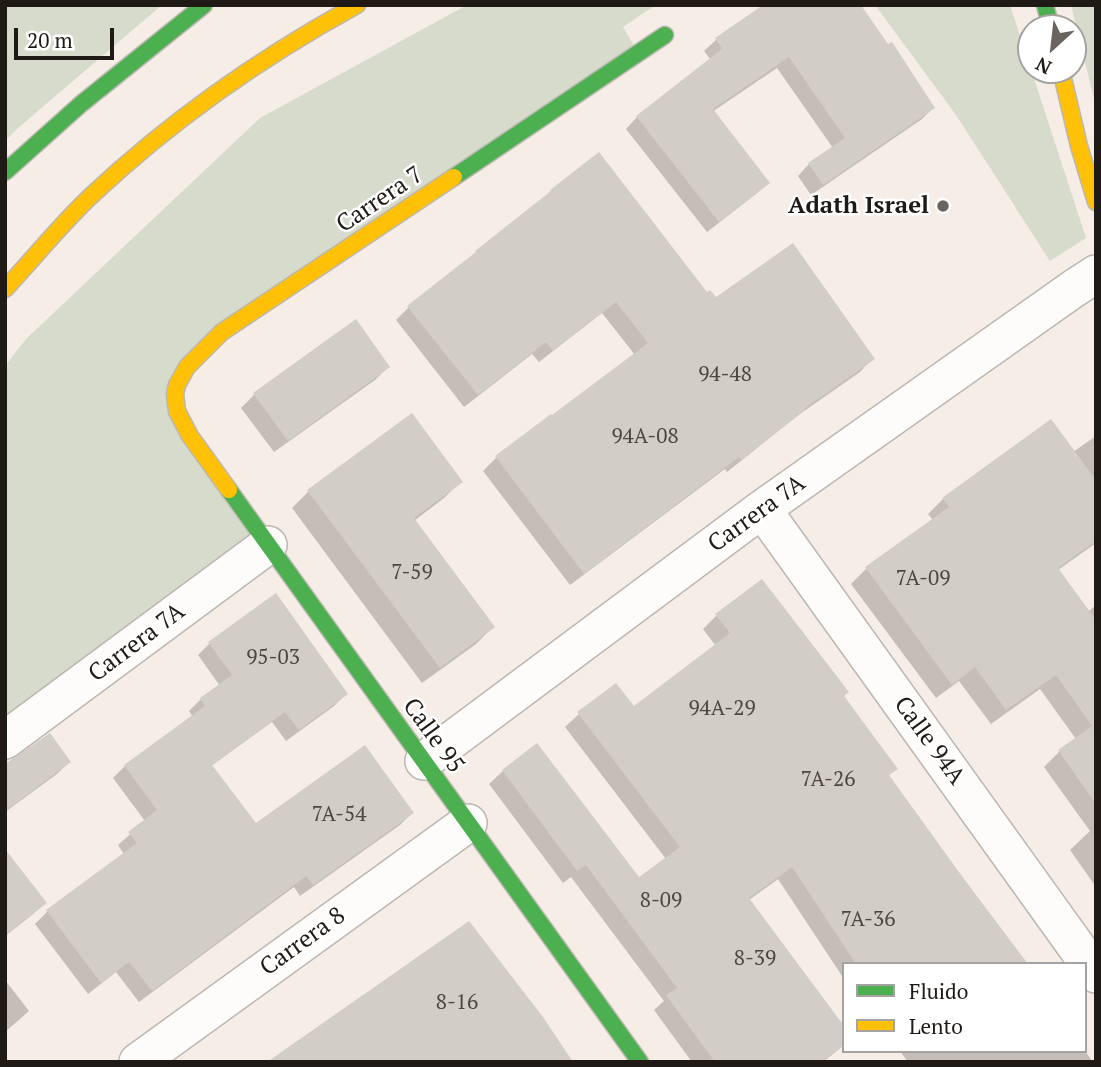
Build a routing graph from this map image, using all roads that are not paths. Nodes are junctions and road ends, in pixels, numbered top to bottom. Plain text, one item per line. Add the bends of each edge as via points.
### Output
1 (204, 5) edge
2 (357, 5) edge
3 (665, 35) dead end
4 (1064, 84) edge
5 (5, 172) edge
6 (1096, 202) edge
7 (1096, 274) edge
8 (5, 289) edge
9 (190, 436) joint
10 (762, 509) junction
11 (268, 545) junction
12 (5, 740) edge
13 (424, 761) junction
14 (468, 823) junction
15 (1096, 974) edge
16 (138, 1062) edge
17 (639, 1062) edge

1 - 5 street
2 - 8 street via 306,33 165,131 91,196
3 - 9 street, Carrera 7 via 222,332 182,375 175,396 179,417
4 - 6 street
7 - 10 street, Carrera 7A
9 - 11 street, Calle 95
10 - 13 street, Carrera 7A
10 - 15 street, Calle 94A
11 - 12 street, Carrera 7A
11 - 13 street, Calle 95
13 - 14 street, Calle 95
14 - 16 street, Carrera 8
14 - 17 street, Calle 95

